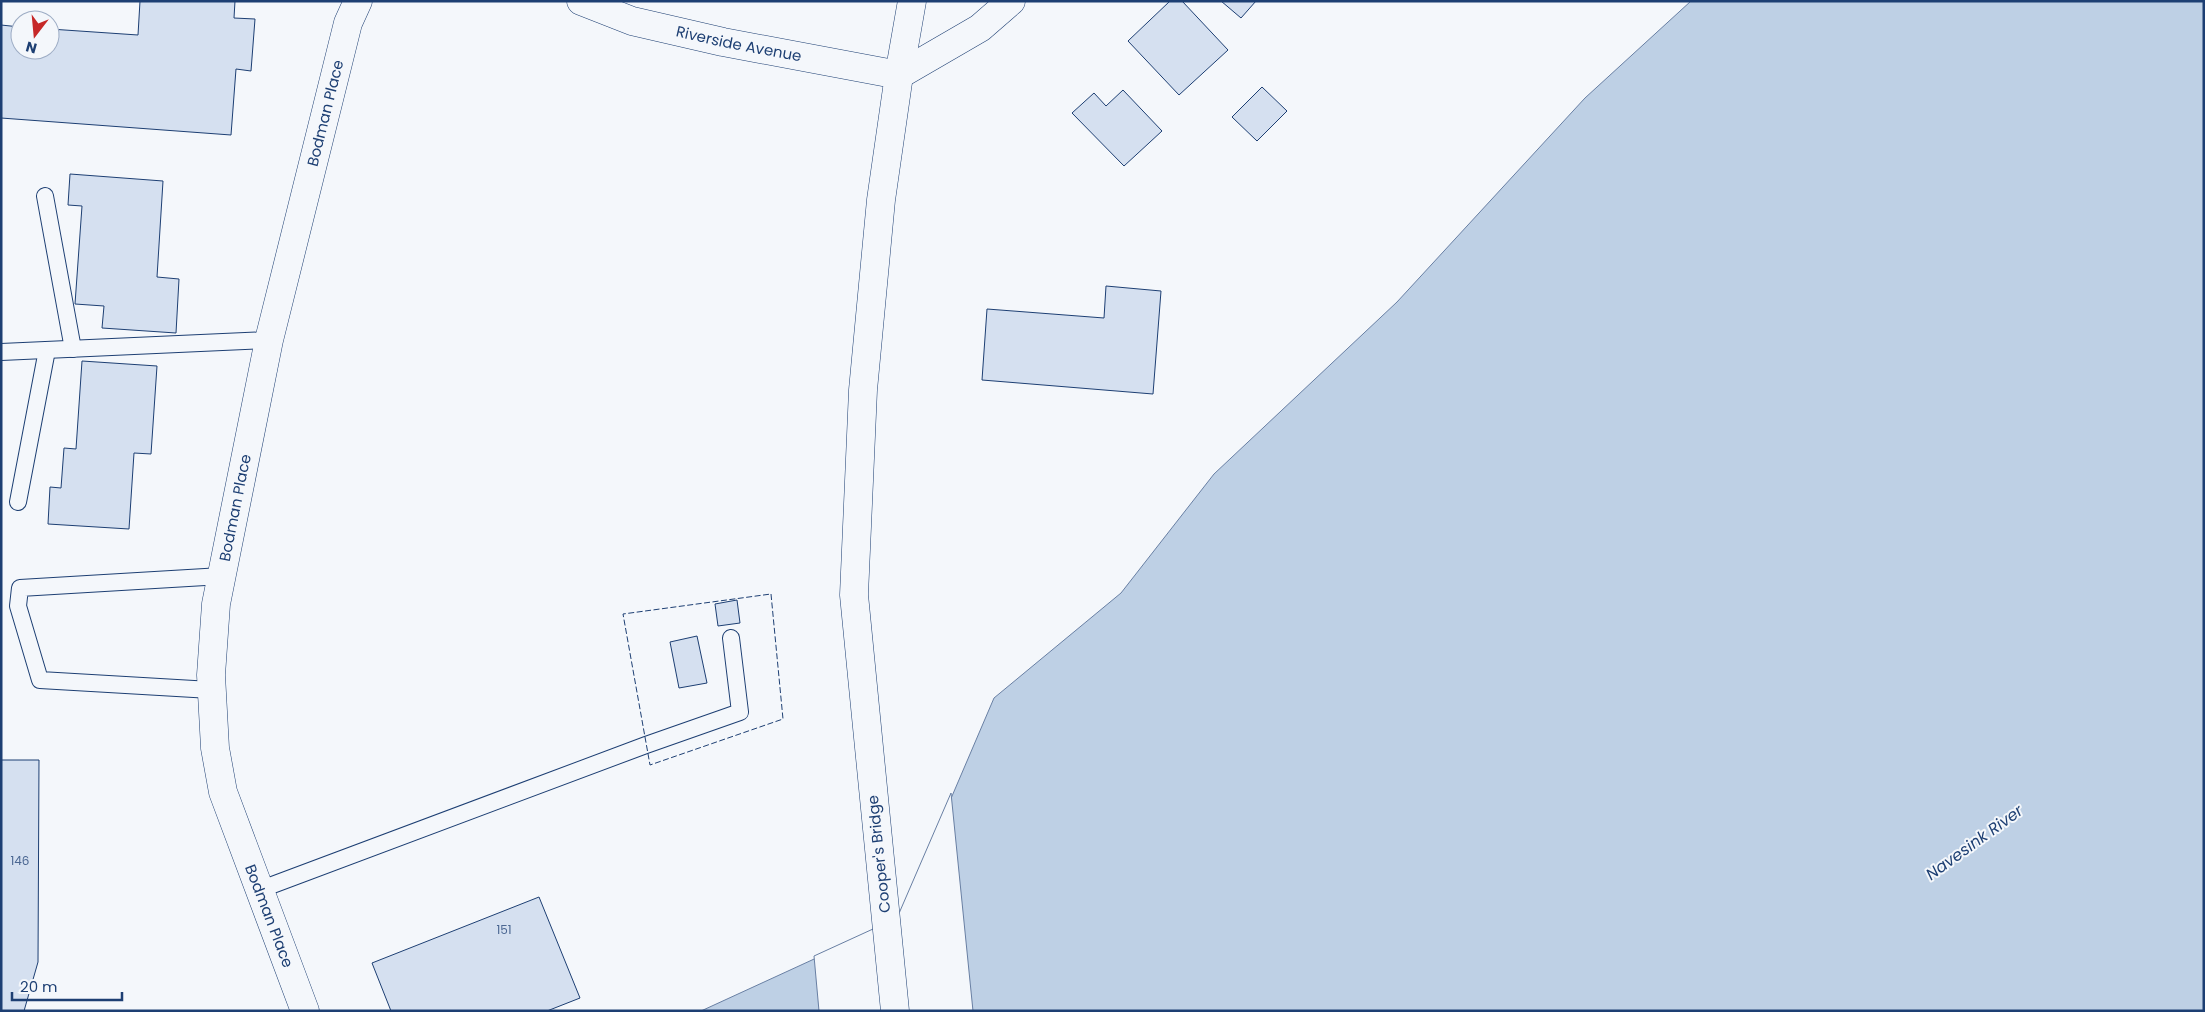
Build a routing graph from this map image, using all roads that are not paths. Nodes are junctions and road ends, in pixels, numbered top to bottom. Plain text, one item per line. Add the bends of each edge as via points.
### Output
1 (358, 1) edge
2 (581, 1) edge
3 (912, 1) edge
4 (1011, 1) edge
5 (621, 9) edge
6 (899, 75) junction
7 (45, 196) dead end
8 (269, 340) junction
9 (73, 349) junction
10 (47, 350) junction
11 (1, 352) edge
12 (18, 502) dead end
13 (222, 576) junction
14 (731, 638) dead end
15 (212, 690) junction
16 (259, 890) junction
17 (305, 1011) edge
18 (895, 1011) edge

1 - 8 main road, Bodman Place via 348,23
2 - 5 main road, Riverside Avenue
3 - 6 main road, Cooper's Bridge
4 - 6 main road via 980,28
5 - 6 main road, Riverside Avenue via 632,21 723,42
6 - 18 main road, Cooper's Bridge via 882,200 864,390 854,595
7 - 9 lane
8 - 9 lane
8 - 13 main road, Bodman Place
9 - 10 lane
10 - 11 lane
10 - 12 lane
13 - 15 main road, Bodman Place via 216,604
13 - 15 lane via 20,588 18,606 40,680
14 - 16 lane via 740,712
15 - 16 main road, Bodman Place via 215,748 222,792
16 - 17 main road, Bodman Place

